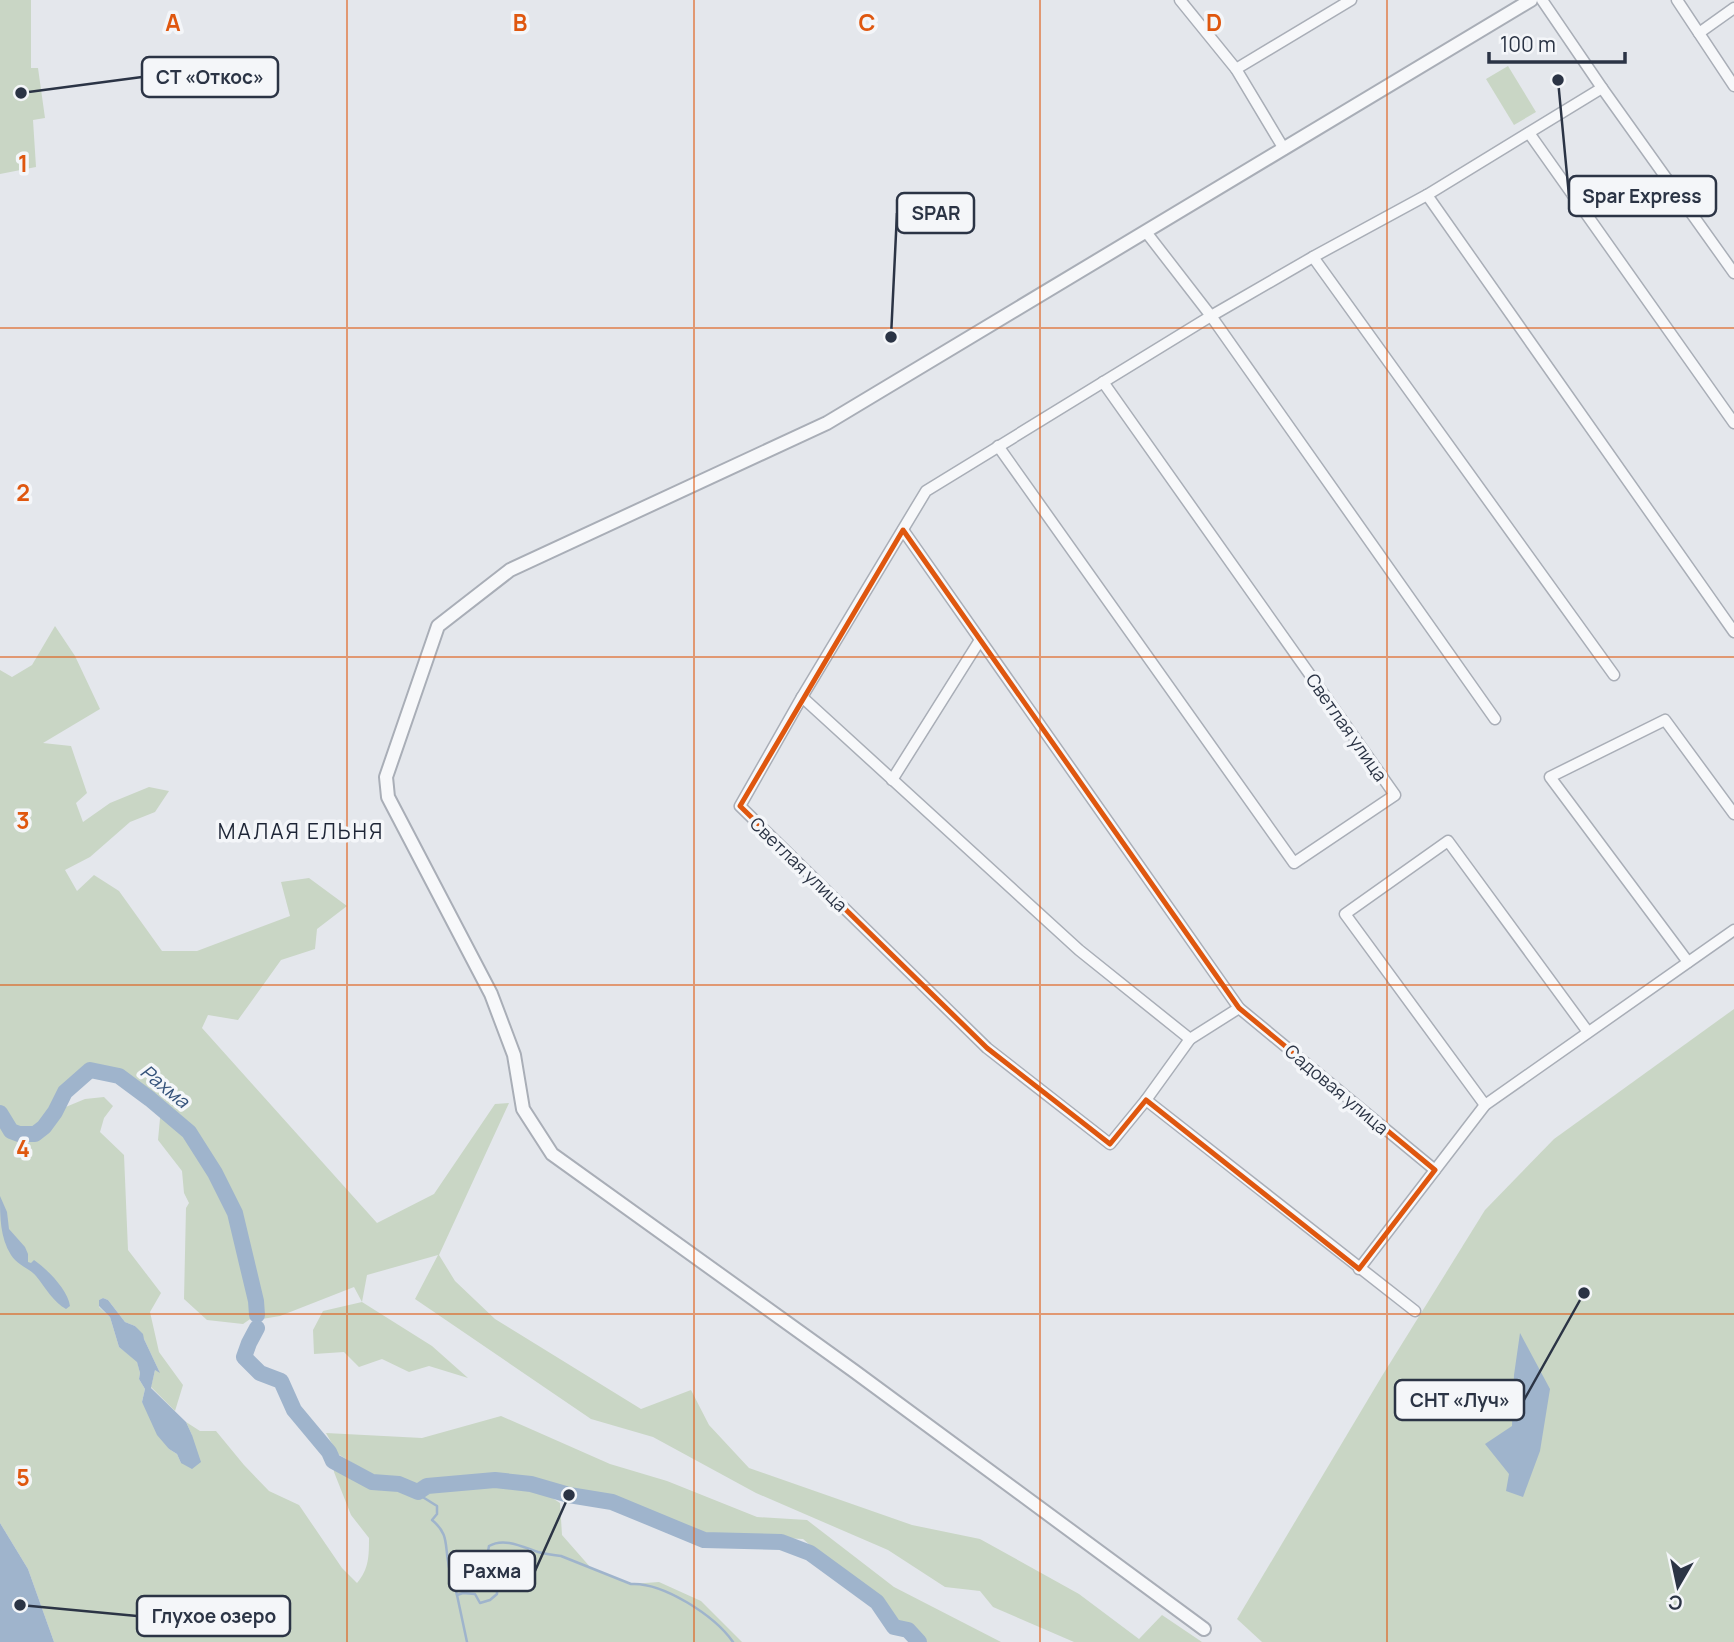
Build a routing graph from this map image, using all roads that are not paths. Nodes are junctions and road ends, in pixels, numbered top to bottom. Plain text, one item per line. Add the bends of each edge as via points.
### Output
1 (1180, 0) edge
2 (1351, 0) edge
3 (1531, 0) edge
4 (1542, 0) edge
5 (1677, 0) edge
6 (1734, 8) edge
7 (1699, 33) junction
8 (1236, 69) junction
9 (1734, 86) edge
10 (1602, 88) junction
11 (1529, 133) junction
12 (1284, 149) junction
13 (1427, 195) junction
14 (1146, 232) junction
15 (1313, 257) junction
16 (1734, 272) edge
17 (1211, 316) junction
18 (1103, 382) junction
19 (1734, 423) edge
20 (998, 446) junction
21 (903, 530) junction
22 (1734, 632) edge
23 (980, 640) junction
24 (1614, 676) dead end
25 (802, 697) junction
26 (1495, 719) dead end
27 (892, 780) junction
28 (1734, 814) edge
29 (1734, 930) edge
30 (1688, 962) junction
31 (1239, 1008) junction
32 (1588, 1032) junction
33 (1190, 1040) junction
34 (1146, 1100) junction
35 (1485, 1105) junction
36 (1435, 1170) junction
37 (1359, 1269) junction
38 (1415, 1311) dead end
39 (1204, 1629) dead end

1 - 8 street
2 - 8 street
3 - 12 street
4 - 10 street
5 - 7 street
6 - 7 street
7 - 9 street
8 - 12 street
10 - 11 street, Светлая улица
10 - 16 street
11 - 13 street, Светлая улица
11 - 19 street
12 - 14 street
13 - 15 street, Светлая улица
13 - 22 street
14 - 17 street
14 - 39 street via 811,432 510,570 438,626 386,777 388,797 491,994 514,1055 523,1109 552,1154
15 - 17 street, Светлая улица
15 - 24 street
17 - 18 street, Светлая улица
17 - 26 street
18 - 20 street, Светлая улица
18 - 20 street, Светлая улица via 1395,795 1294,863
20 - 21 street, Светлая улица via 926,491
21 - 23 street
21 - 25 street, Светлая улица
23 - 27 street
23 - 31 street
25 - 27 street
25 - 34 street, Светлая улица via 740,806 987,1048 1110,1144
27 - 33 street via 1079,950
28 - 30 street via 1665,720 1550,778
29 - 30 street
30 - 32 street
31 - 33 street
31 - 36 street, Садовая улица
32 - 35 street
32 - 35 street via 1448,841 1345,914
33 - 34 street
34 - 37 street
35 - 36 street
36 - 37 street
37 - 38 street

